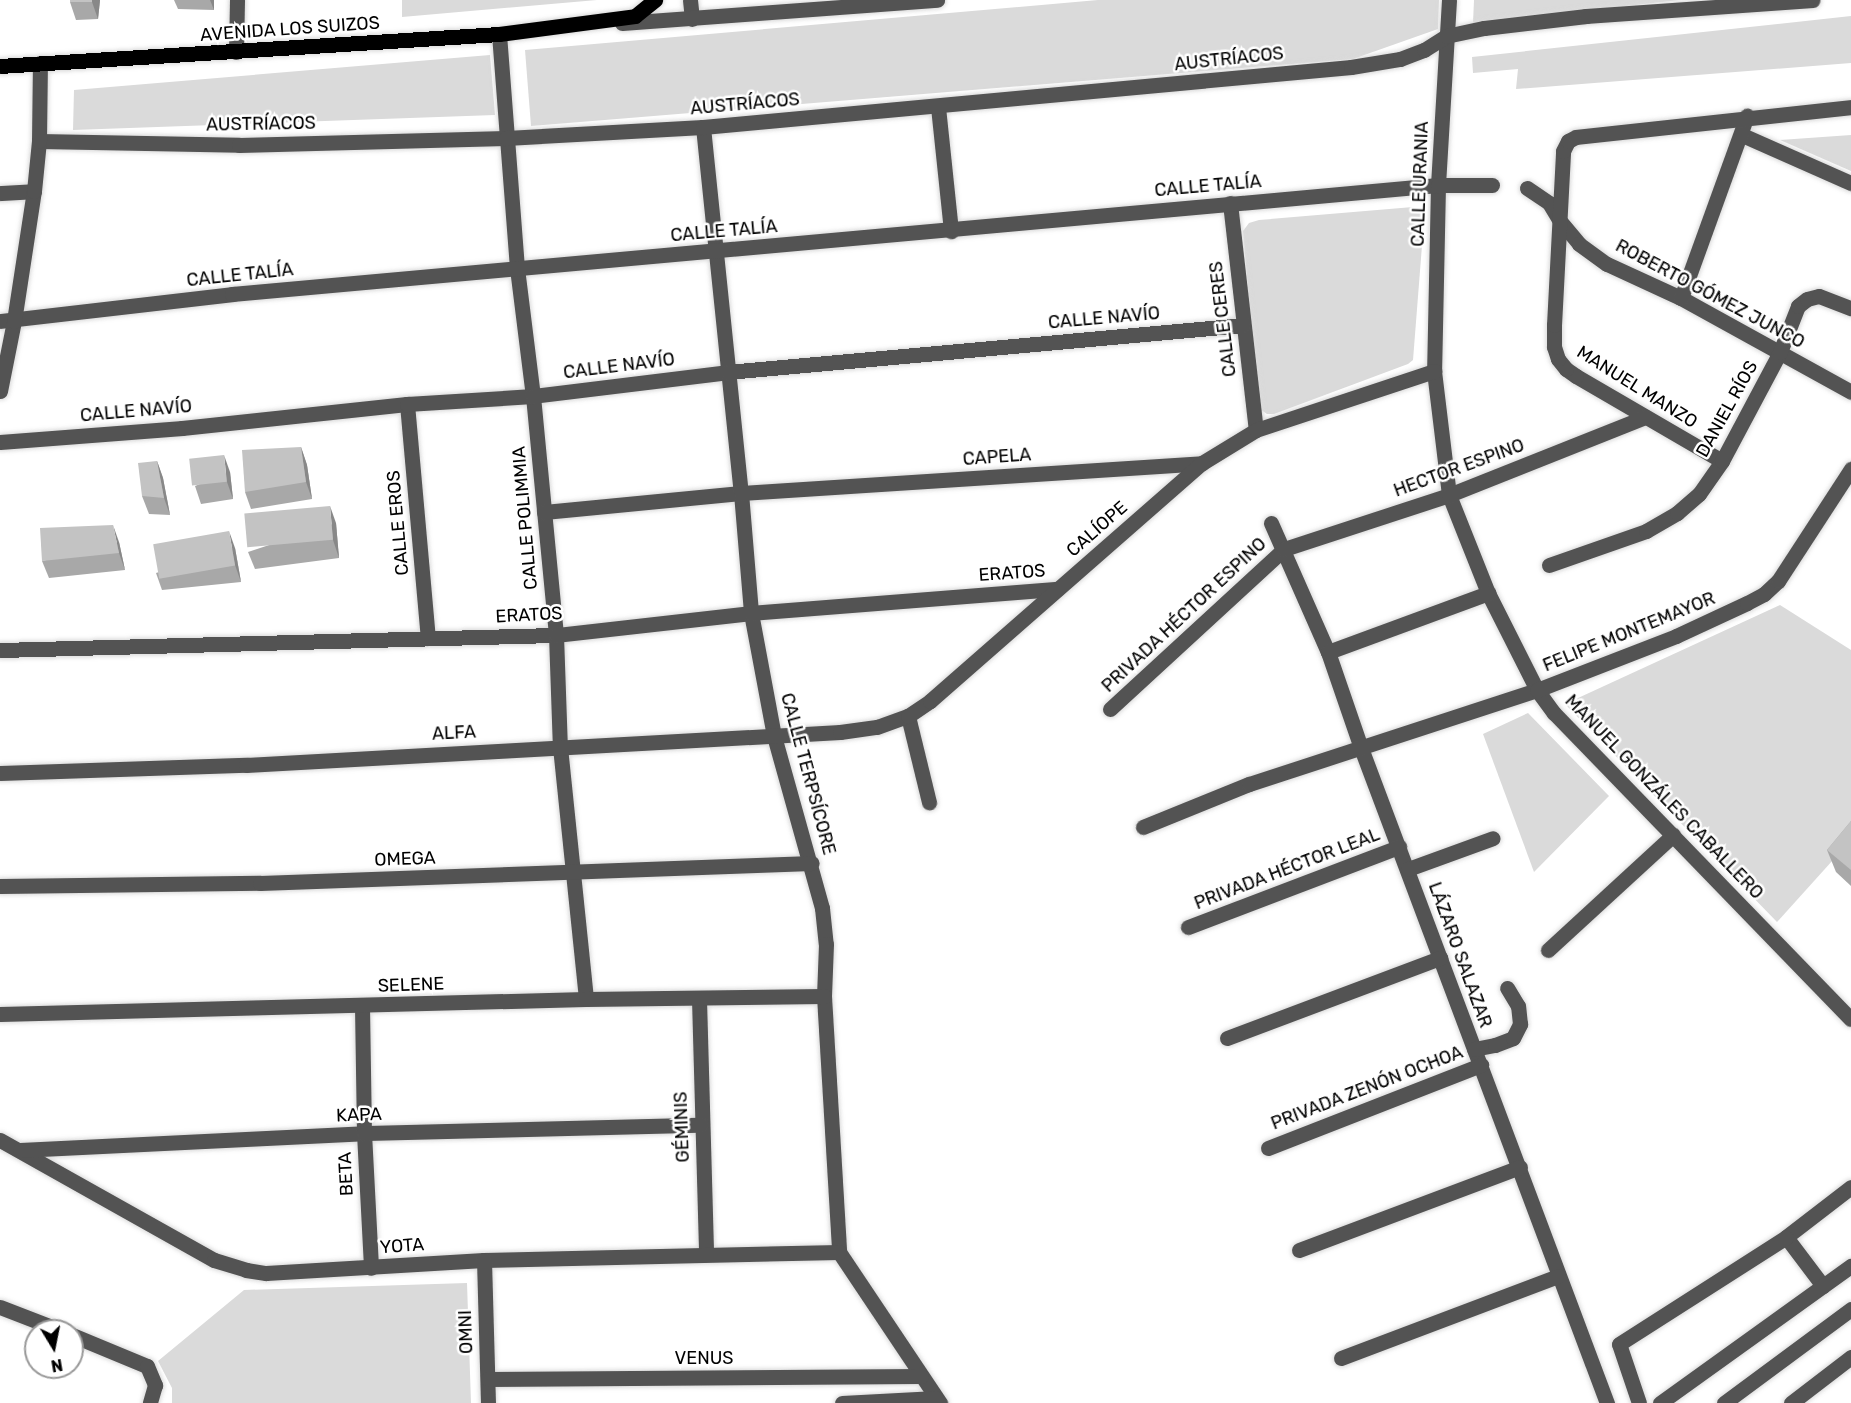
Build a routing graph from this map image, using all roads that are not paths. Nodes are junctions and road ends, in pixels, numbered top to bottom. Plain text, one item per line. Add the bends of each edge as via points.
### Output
1 (237, 0) edge
2 (655, 0) edge
3 (690, 0) edge
4 (936, 0) edge
5 (1449, 0) edge
6 (1812, 0) edge
7 (1735, 4) edge
8 (791, 5) edge
9 (692, 19) junction
10 (583, 25) junction
11 (499, 34) junction
12 (1446, 36) junction
13 (236, 52) junction
14 (40, 63) junction
15 (0, 66) edge
16 (938, 107) junction
17 (1851, 107) edge
18 (1747, 116) junction
19 (704, 127) junction
20 (1742, 135) junction
21 (506, 138) junction
22 (39, 141) junction
23 (1851, 183) edge
24 (1438, 185) junction
25 (1492, 185) dead end
26 (1527, 188) dead end
27 (34, 191) junction
28 (0, 194) edge
29 (1230, 203) junction
30 (1560, 221) junction
31 (951, 231) junction
32 (717, 252) junction
33 (516, 268) junction
34 (1682, 298) junction
35 (1851, 308) edge
36 (7, 321) edge
37 (1243, 325) junction
38 (1780, 352) junction
39 (1434, 370) junction
40 (729, 372) junction
41 (2, 375) edge
42 (0, 391) edge
43 (1851, 392) edge
44 (533, 396) junction
45 (407, 404) junction
46 (1645, 417) junction
47 (1256, 430) junction
48 (0, 442) edge
49 (1722, 461) junction
50 (1202, 463) junction
51 (1851, 469) edge
52 (741, 493) junction
53 (1449, 495) junction
54 (544, 512) junction
55 (1271, 523) dead end
56 (1284, 549) junction
57 (1550, 565) dead end
58 (1057, 590) junction
59 (1488, 593) junction
60 (751, 614) junction
61 (556, 635) junction
62 (428, 638) junction
63 (0, 650) edge
64 (1329, 652) junction
65 (1537, 690) junction
66 (1110, 709) dead end
67 (908, 716) junction
68 (774, 736) junction
69 (560, 747) junction
70 (1361, 748) junction
71 (0, 773) edge
72 (929, 802) dead end
73 (1143, 827) dead end
74 (1673, 835) junction
75 (1493, 838) dead end
76 (1399, 847) junction
77 (812, 863) junction
78 (1408, 868) junction
79 (572, 873) junction
80 (0, 886) edge
81 (1188, 927) dead end
82 (1548, 950) dead end
83 (1440, 958) junction
84 (1507, 988) dead end
85 (824, 996) junction
86 (586, 999) junction
87 (699, 999) junction
88 (362, 1006) junction
89 (0, 1014) edge
90 (1851, 1019) edge
91 (1227, 1038) dead end
92 (1474, 1049) junction
93 (1480, 1065) junction
94 (701, 1125) junction
95 (364, 1133) junction
96 (0, 1140) edge
97 (1268, 1148) dead end
98 (19, 1150) junction
99 (1520, 1167) junction
100 (1851, 1187) edge
101 (1786, 1237) junction
102 (1299, 1250) dead end
103 (839, 1252) junction
104 (706, 1254) junction
105 (484, 1260) junction
106 (1851, 1266) edge
107 (371, 1268) junction
108 (1558, 1276) junction
109 (1823, 1286) junction
110 (0, 1307) edge
111 (1851, 1309) edge
112 (31, 1319) edge
113 (84, 1340) edge
114 (1851, 1357) edge
115 (1341, 1358) dead end
116 (921, 1376) junction
117 (488, 1379) junction
118 (938, 1400) edge
119 (150, 1403) edge
120 (488, 1403) edge
121 (842, 1403) edge
122 (1607, 1403) edge
123 (1639, 1403) edge
124 (1660, 1403) edge
125 (1724, 1403) edge
126 (1791, 1403) edge

1 - 13 street
2 - 10 main road, AVENIDA LOS SUIZOS via 635,16
3 - 9 street
4 - 8 street
5 - 12 street, CALLE URANIA
6 - 7 street, AUSTRÍACOS
7 - 12 street, AUSTRÍACOS via 1586,16
8 - 9 street
9 - 10 street
10 - 11 main road, AVENIDA LOS SUIZOS
11 - 13 main road, AVENIDA LOS SUIZOS
11 - 21 street, CALLE POLIMMIA
12 - 16 street, AUSTRÍACOS via 1424,50 1400,58 1351,67
12 - 24 street, CALLE URANIA
13 - 14 main road, AVENIDA LOS SUIZOS
14 - 15 main road, AVENIDA LOS SUIZOS
14 - 22 street
16 - 19 street, AUSTRÍACOS
16 - 31 street
17 - 18 street
18 - 20 street
18 - 30 street via 1568,141 1563,151
19 - 21 street, AUSTRÍACOS
19 - 32 street, CALLE TERPSÍCORE
20 - 23 street
20 - 34 street
21 - 22 street, AUSTRÍACOS via 239,145
21 - 33 street, CALLE POLIMMIA
22 - 27 street
24 - 25 street, CALLE TALÍA
24 - 29 street, CALLE TALÍA
24 - 39 street, CALLE URANIA
26 - 30 street, ROBERTO GÓMEZ JUNCO via 1549,203
27 - 28 street
27 - 36 street
29 - 31 street, CALLE TALÍA
29 - 37 street, CALLE CERES
30 - 34 street, ROBERTO GÓMEZ JUNCO via 1579,244 1607,264
30 - 46 street, MANUEL MANZO via 1554,325 1558,359 1566,369
31 - 32 street, CALLE TALÍA
32 - 33 street, CALLE TALÍA
32 - 40 street, CALLE TERPSÍCORE
33 - 36 street, CALLE TALÍA via 232,294
33 - 44 street, CALLE POLIMMIA
34 - 38 street, ROBERTO GÓMEZ JUNCO
35 - 38 street, DANIEL RÍOS via 1819,296 1806,299 1792,316
36 - 41 street
37 - 40 street, CALLE NAVÍO
37 - 47 street, CALLE CERES
38 - 43 street, ROBERTO GÓMEZ JUNCO
38 - 49 street, DANIEL RÍOS
39 - 47 street, CAPELA
39 - 53 street, MANUEL GONZÁLES CABALLERO
40 - 44 street, CALLE NAVÍO
40 - 52 street, CALLE TERPSÍCORE
41 - 42 street
44 - 45 street, CALLE NAVÍO
44 - 54 street, CALLE POLIMMIA
45 - 48 street, CALLE NAVÍO
45 - 62 street, CALLE EROS
46 - 49 street, MANUEL MANZO
46 - 53 street, HECTOR ESPINO
47 - 50 street, CAPELA
49 - 57 street, DANIEL RÍOS via 1700,494 1677,513 1646,531
50 - 52 street, CAPELA
50 - 58 street, CALÍOPE
51 - 65 street, FELIPE MONTEMAYOR via 1792,562 1764,594 1676,636
52 - 54 street, CAPELA
52 - 60 street, CALLE TERPSÍCORE
53 - 56 street, HECTOR ESPINO
53 - 59 street, MANUEL GONZÁLES CABALLERO
54 - 61 street, CALLE POLIMMIA
55 - 56 street, LÁZARO SALAZAR
56 - 64 street, LÁZARO SALAZAR
56 - 66 street, PRIVADA HÉCTOR ESPINO
58 - 60 street, ERATOS
58 - 67 street, CALÍOPE
59 - 64 street
59 - 65 street, MANUEL GONZÁLES CABALLERO
60 - 61 street, ERATOS
60 - 68 street, CALLE TERPSÍCORE
61 - 62 street, ERATOS
61 - 69 street, CALLE POLIMMIA
62 - 63 street, ERATOS
64 - 70 street, LÁZARO SALAZAR
65 - 70 street, FELIPE MONTEMAYOR
65 - 74 street, MANUEL GONZÁLES CABALLERO via 1576,738
67 - 68 street, ALFA via 877,727
67 - 72 street
68 - 69 street, ALFA
68 - 77 street, CALLE TERPSÍCORE
69 - 71 street, ALFA via 246,765
69 - 79 street, CALLE POLIMMIA
70 - 73 street, FELIPE MONTEMAYOR via 1249,784
70 - 76 street, LÁZARO SALAZAR
74 - 82 street
74 - 90 street, MANUEL GONZÁLES CABALLERO
75 - 78 street
76 - 78 street, LÁZARO SALAZAR
76 - 81 street, PRIVADA HÉCTOR LEAL
77 - 79 street, OMEGA
77 - 85 street, CALLE TERPSÍCORE via 826,944
78 - 83 street, LÁZARO SALAZAR
79 - 80 street, OMEGA
79 - 86 street, CALLE POLIMMIA
83 - 91 street
83 - 92 street, LÁZARO SALAZAR
84 - 92 street via 1518,1006 1520,1024 1513,1038
85 - 87 street, SELENE
85 - 103 street, CALLE TERPSÍCORE
86 - 87 street, SELENE
86 - 88 street, SELENE
87 - 94 street, GÉMINIS
88 - 89 street, SELENE
88 - 95 street, BETA
92 - 93 street, LÁZARO SALAZAR
93 - 97 street, PRIVADA ZENÓN OCHOA
93 - 99 street, LÁZARO SALAZAR
94 - 95 street, KAPA
94 - 104 street, GÉMINIS
95 - 98 street, KAPA
95 - 107 street, BETA
96 - 98 street, YOTA
98 - 107 street, YOTA via 214,1260 266,1273
99 - 102 street
99 - 108 street, LÁZARO SALAZAR
100 - 101 street
101 - 109 street
101 - 123 street via 1619,1344
103 - 104 street, YOTA
103 - 116 street
104 - 105 street, YOTA
105 - 107 street, YOTA
105 - 117 street, OMNI
106 - 109 street
108 - 115 street
108 - 122 street, LÁZARO SALAZAR
109 - 124 street
110 - 112 street
111 - 125 street
113 - 119 street via 147,1366 155,1385
114 - 126 street
116 - 117 street, VENUS
116 - 118 street
117 - 120 street, OMNI
118 - 121 street

